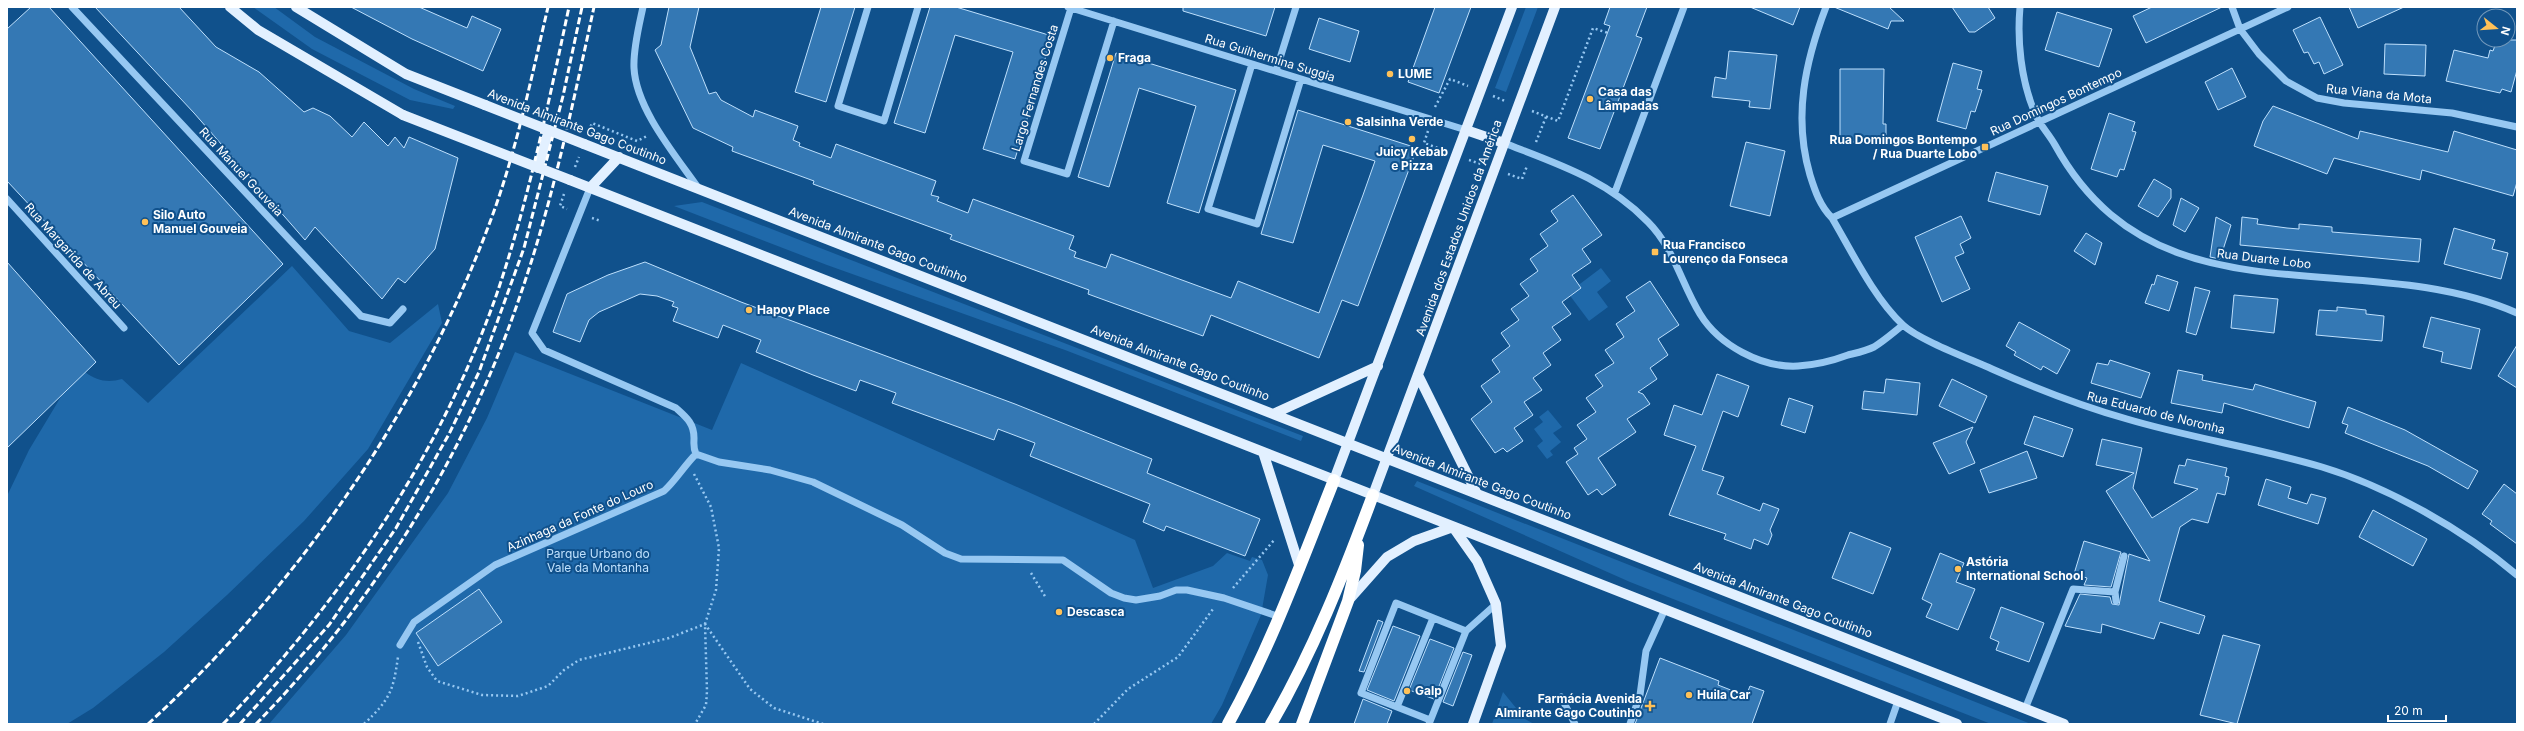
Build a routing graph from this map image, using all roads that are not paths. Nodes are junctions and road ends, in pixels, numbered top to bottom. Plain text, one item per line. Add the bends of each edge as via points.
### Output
1 (72, 7) edge
2 (230, 7) edge
3 (296, 7) edge
4 (643, 7) edge
5 (868, 7) edge
6 (918, 7) edge
7 (1296, 7) edge
8 (1512, 7) edge
9 (1555, 7) edge
10 (1684, 7) edge
11 (1826, 7) edge
12 (2020, 7) edge
13 (2232, 7) edge
14 (2288, 7) edge
15 (1069, 8) edge
16 (1090, 10) edge
17 (1114, 21) junction
18 (2240, 29) junction
19 (1252, 64) junction
20 (1276, 71) junction
21 (1301, 79) junction
22 (2040, 121) junction
23 (2517, 127) edge
24 (549, 130) junction
25 (1466, 130) junction
26 (1504, 143) junction
27 (618, 158) junction
28 (538, 168) junction
29 (590, 188) junction
30 (699, 189) junction
31 (1616, 192) junction
32 (7, 199) edge
33 (1832, 218) junction
34 (403, 309) dead end
35 (2517, 313) edge
36 (1903, 326) junction
37 (124, 328) dead end
38 (1378, 366) junction
39 (1418, 375) junction
40 (1273, 414) junction
41 (1348, 443) junction
42 (1262, 452) junction
43 (696, 454) junction
44 (1386, 458) junction
45 (1334, 480) junction
46 (1477, 494) junction
47 (1373, 495) junction
48 (1453, 527) junction
49 (1357, 539) junction
50 (2124, 556) dead end
51 (1300, 568) junction
52 (2517, 575) edge
53 (2114, 592) junction
54 (1348, 601) junction
55 (2116, 601) dead end
56 (1496, 604) junction
57 (1665, 609) junction
58 (1280, 617) junction
59 (1433, 618) junction
60 (1466, 631) junction
61 (400, 645) road end
62 (1561, 697) dead end
63 (1898, 701) junction
64 (1397, 707) junction
65 (2025, 709) junction
66 (1305, 721) edge
67 (1430, 722) edge
68 (1228, 724) edge
69 (1271, 724) edge
70 (1474, 724) edge
71 (1575, 724) edge
72 (1630, 724) edge
73 (1890, 724) edge
74 (1957, 724) edge
75 (2064, 724) edge

1 - 34 street, Rua Manuel Gouveia via 361,316 390,323
2 - 28 main road, bridge via 258,30 403,115
3 - 24 main road, Avenida Almirante Gago Coutinho, bridge via 406,74
4 - 30 street via 634,68 640,94 658,130
5 - 6 street via 838,106 884,120
7 - 20 street
8 - 25 main road
9 - 26 main road, Avenida dos Estados Unidos da América
10 - 31 street
11 - 33 street, Rua Eduardo de Noronha via 1805,75 1802,120 1808,165 1814,187 1823,209
12 - 22 street, Rua Duarte Lobo via 2022,62 2034,113
13 - 18 street, Rua Viana da Mota
14 - 18 street, Rua Domingos Bontempo
15 - 16 street, Rua Guilhermina Suggia
15 - 17 street, Largo Fernandes Costa via 1024,161 1060,172 1067,174
16 - 17 street, Rua Guilhermina Suggia
17 - 19 street, Rua Guilhermina Suggia
18 - 22 street, Rua Domingos Bontempo
18 - 23 street, Rua Viana da Mota via 2259,54 2286,81 2317,98 2344,103 2452,112
19 - 20 street, Rua Guilhermina Suggia
19 - 21 street via 1208,209 1243,220 1257,224
20 - 21 street, Rua Guilhermina Suggia
21 - 25 street, Rua Guilhermina Suggia
22 - 33 street, Rua Domingos Bontempo
22 - 35 street, Rua Duarte Lobo via 2062,158 2092,196 2128,227 2192,259 2239,269 2443,290 2492,303
24 - 27 main road, Avenida Almirante Gago Coutinho, bridge
24 - 28 main road
25 - 26 main road
25 - 38 main road
26 - 31 street via 1588,176
26 - 39 main road, Avenida dos Estados Unidos da América
27 - 29 main road
27 - 30 main road, Avenida Almirante Gago Coutinho
28 - 29 main road, bridge
29 - 42 main road
29 - 43 street via 532,333 544,350 676,408 689,419 694,429
30 - 40 main road, Avenida Almirante Gago Coutinho
31 - 36 street via 1650,223 1667,244 1700,314 1730,344 1752,357 1772,364 1797,366 1826,362 1873,347
32 - 37 street, Rua Margarida de Abreu
33 - 36 street, Rua Eduardo de Noronha via 1880,296
36 - 52 street, Rua Eduardo de Noronha via 2061,399 2129,420 2324,468 2371,486 2429,515 2490,552
38 - 40 main road
38 - 41 main road
39 - 44 main road, Avenida dos Estados Unidos da América
39 - 46 main road
40 - 41 main road, Avenida Almirante Gago Coutinho
41 - 44 main road, Avenida Almirante Gago Coutinho
41 - 45 main road
42 - 45 main road
42 - 51 main road
43 - 58 street via 719,462 770,470 813,482 902,526 945,554 961,559 1063,560 1111,593 1124,598 1136,600 1176,590 1224,598
43 - 61 street, Azinhaga da Fonte do Louro via 664,491 495,565 414,622
44 - 46 main road, Avenida Almirante Gago Coutinho
44 - 47 main road, Avenida dos Estados Unidos da América
45 - 47 main road
45 - 51 highway
46 - 65 main road, Avenida Almirante Gago Coutinho
47 - 48 main road
47 - 49 highway
48 - 54 main road via 1414,541 1387,557
48 - 56 main road via 1477,561
48 - 57 main road
49 - 54 highway via 1356,571
49 - 69 highway via 1310,646
50 - 53 street
51 - 58 highway
53 - 55 street
53 - 65 street via 2073,589
54 - 66 highway
56 - 60 street
56 - 70 main road via 1500,646
57 - 63 main road
57 - 72 street via 1646,651 1640,695
58 - 68 highway via 1258,667
59 - 60 street
59 - 64 street
59 - 64 street via 1396,604 1361,693
60 - 67 street
62 - 71 street
63 - 73 street
63 - 74 main road
64 - 67 street
65 - 75 main road, Avenida Almirante Gago Coutinho

